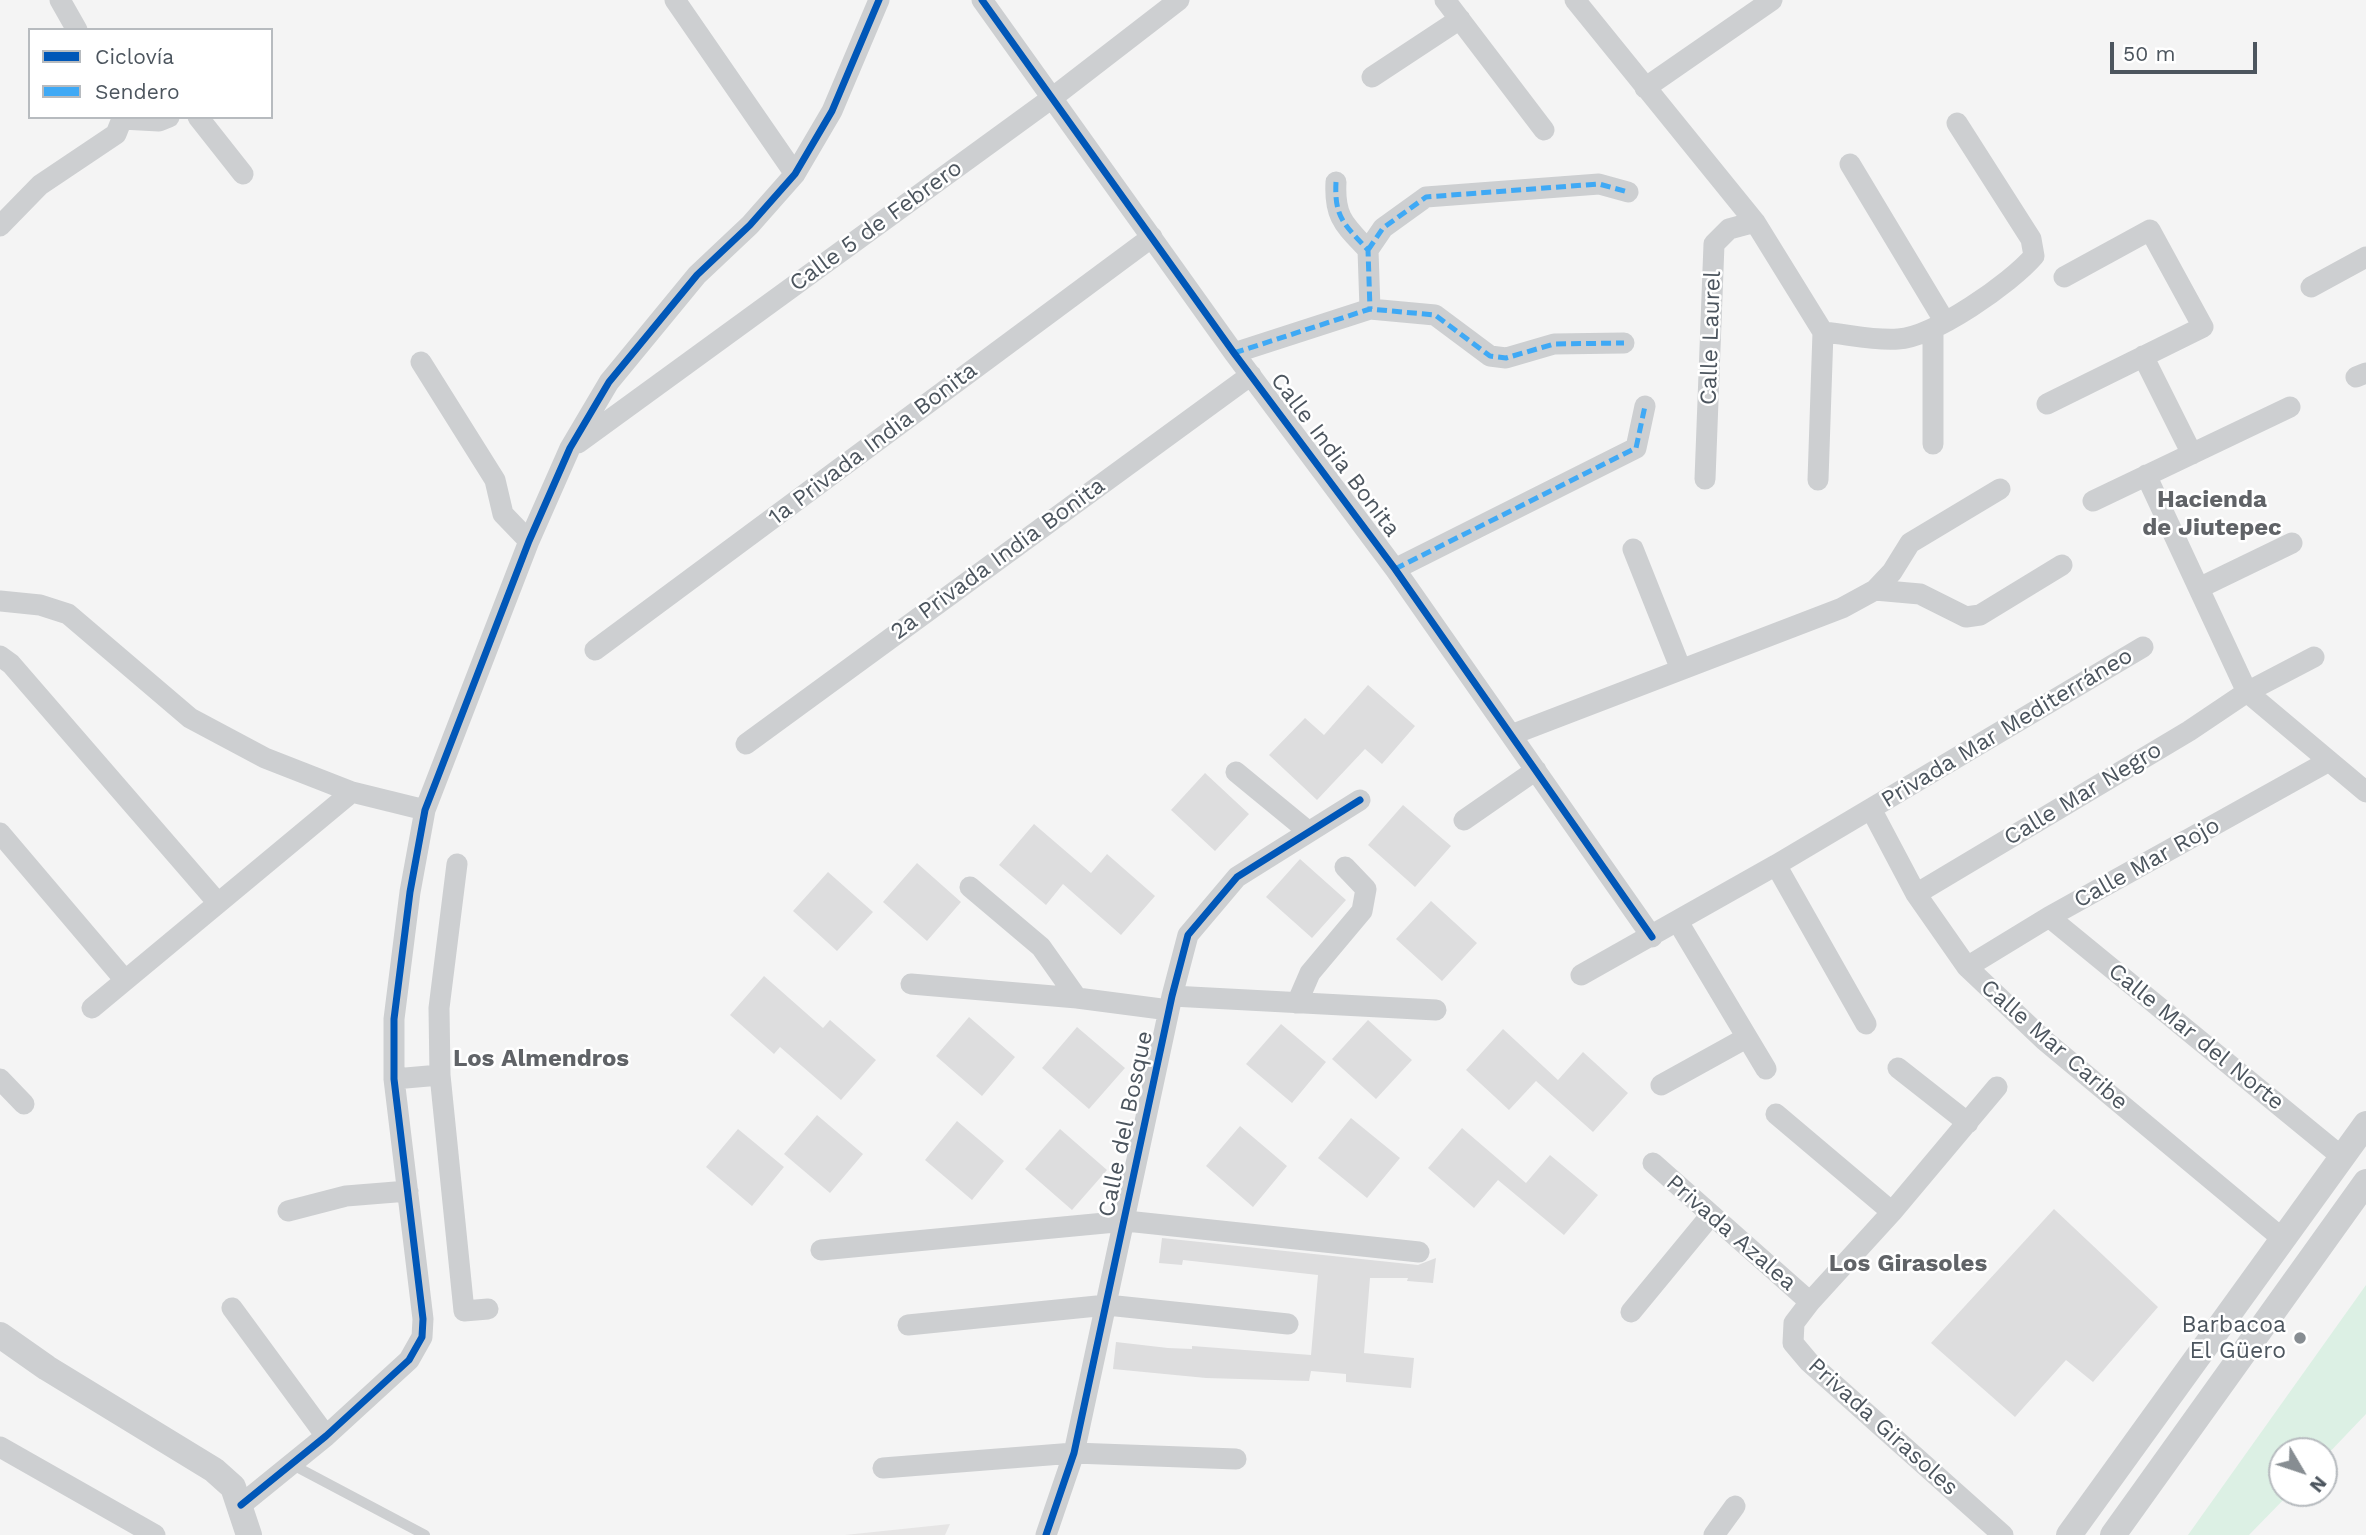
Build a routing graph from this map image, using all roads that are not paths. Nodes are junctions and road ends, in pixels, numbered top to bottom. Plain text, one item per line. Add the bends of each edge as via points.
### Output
1 (60, 0) edge
2 (675, 0) edge
3 (879, 0) edge
4 (982, 0) edge
5 (1179, 0) edge
6 (1445, 0) edge
7 (1575, 0) edge
8 (1772, 0) edge
9 (1460, 19) junction
10 (76, 28) edge
11 (1372, 77) dead end
12 (1646, 88) junction
13 (1052, 98) junction
14 (122, 119) edge
15 (134, 119) edge
16 (164, 119) edge
17 (200, 119) edge
18 (1956, 123) dead end
19 (1544, 130) dead end
20 (1850, 164) dead end
21 (243, 174) dead end
22 (795, 174) junction
23 (1336, 182) dead end
24 (1628, 192) dead end
25 (1755, 222) junction
26 (0, 226) edge
27 (1152, 237) junction
28 (1368, 250) junction
29 (2366, 257) edge
30 (2064, 277) dead end
31 (2311, 287) dead end
32 (1370, 309) junction
33 (1939, 326) junction
34 (1823, 332) junction
35 (1624, 343) dead end
36 (1234, 353) junction
37 (2143, 356) junction
38 (421, 362) dead end
39 (1251, 375) junction
40 (2047, 404) dead end
41 (1645, 406) dead end
42 (2290, 407) dead end
43 (1933, 444) dead end
44 (570, 448) junction
45 (2192, 454) junction
46 (2146, 475) junction
47 (1705, 479) dead end
48 (1818, 480) dead end
49 (2000, 489) dead end
50 (2093, 501) dead end
51 (529, 541) junction
52 (2292, 543) dead end
53 (1633, 549) dead end
54 (2062, 565) dead end
55 (1395, 569) junction
56 (2199, 588) junction
57 (1875, 590) junction
58 (0, 601) edge
59 (2143, 647) dead end
60 (595, 650) dead end
61 (0, 656) edge
62 (2314, 657) dead end
63 (1679, 667) junction
64 (2247, 692) junction
65 (1511, 735) junction
66 (746, 744) dead end
67 (2329, 761) junction
68 (1536, 771) junction
69 (1236, 772) dead end
70 (352, 792) junction
71 (2366, 792) edge
72 (1360, 800) dead end
73 (1871, 809) junction
74 (425, 810) junction
75 (1464, 820) dead end
76 (1309, 832) junction
77 (0, 833) edge
78 (457, 864) dead end
79 (1776, 865) junction
80 (1345, 867) dead end
81 (970, 887) dead end
82 (1916, 894) junction
83 (218, 903) junction
84 (2049, 917) junction
85 (1678, 922) junction
86 (1652, 937) junction
87 (1967, 967) junction
88 (1581, 975) dead end
89 (124, 979) junction
90 (911, 984) dead end
91 (1077, 998) junction
92 (1170, 1003) junction
93 (1297, 1003) junction
94 (92, 1008) dead end
95 (1436, 1010) dead end
96 (1866, 1024) dead end
97 (1746, 1038) junction
98 (1898, 1068) dead end
99 (1766, 1069) dead end
100 (440, 1075) junction
101 (0, 1079) edge
102 (394, 1079) junction
103 (1661, 1085) dead end
104 (1997, 1087) dead end
105 (24, 1104) dead end
106 (1776, 1114) dead end
107 (1968, 1123) junction
108 (2366, 1124) edge
109 (2342, 1157) junction
110 (1653, 1163) dead end
111 (2366, 1182) edge
112 (408, 1191) junction
113 (288, 1211) dead end
114 (1892, 1212) junction
115 (1711, 1215) junction
116 (1126, 1221) junction
117 (2284, 1240) junction
118 (821, 1250) dead end
119 (1419, 1252) dead end
120 (1810, 1302) junction
121 (1107, 1305) junction
122 (232, 1308) dead end
123 (488, 1308) dead end
124 (1631, 1312) dead end
125 (1288, 1324) dead end
126 (908, 1325) dead end
127 (0, 1335) edge
128 (326, 1436) junction
129 (0, 1447) edge
130 (1074, 1452) junction
131 (1236, 1459) dead end
132 (291, 1464) junction
133 (883, 1468) dead end
134 (241, 1505) junction
135 (1735, 1506) dead end
136 (155, 1535) edge
137 (250, 1535) edge
138 (425, 1535) edge
139 (1046, 1535) edge
140 (1714, 1535) edge
141 (2003, 1535) edge
142 (2069, 1535) edge
143 (2113, 1535) edge

1 - 10 street
2 - 22 street
3 - 22 street via 832,111
4 - 13 street, Calle India Bonita
5 - 13 street, Calle 5 de Febrero
6 - 9 street
7 - 12 street
8 - 12 street
9 - 11 street
9 - 19 street
12 - 25 street
13 - 27 street, Calle India Bonita
13 - 44 street, Calle 5 de Febrero
14 - 26 street via 116,134 40,185
15 - 16 street
17 - 21 street
18 - 33 street via 2031,239 2034,256 2018,275
20 - 33 street
22 - 44 street via 697,275 617,371
23 - 28 street via 1335,206
24 - 28 street via 1599,184 1426,197 1383,228
25 - 34 street
25 - 47 street, Calle Laurel via 1729,229 1714,244
27 - 36 street, Calle India Bonita
27 - 60 street, 1a Privada India Bonita
28 - 32 street
29 - 31 street
30 - 37 street via 2150,230 2203,327
32 - 35 street via 1436,315 1490,356 1506,358 1554,344
32 - 36 street
33 - 34 street via 1899,340
33 - 43 street
34 - 48 street
36 - 39 street, Calle India Bonita
37 - 40 street
37 - 45 street
38 - 51 street via 495,480 503,514
39 - 55 street, Calle India Bonita
39 - 66 street, 2a Privada India Bonita
41 - 55 street via 1636,448
42 - 45 street
44 - 51 street
45 - 46 street
46 - 50 street
46 - 56 street
49 - 57 street via 1910,543
51 - 74 street
52 - 56 street
53 - 63 street
54 - 57 street via 1980,615 1966,617 1920,594
55 - 65 street, Calle India Bonita
56 - 64 street
57 - 63 street via 1842,608
58 - 70 street via 40,605 68,614 190,718 265,758
59 - 73 street, Privada Mar Mediterráneo
61 - 83 street
62 - 64 street, Calle Mar Negro
63 - 65 street
64 - 67 street
64 - 82 street, Calle Mar Negro
65 - 68 street, Calle India Bonita
67 - 71 street
67 - 84 street, Calle Mar Rojo
68 - 75 street
68 - 86 street, Calle India Bonita
69 - 76 street
70 - 74 street
70 - 83 street
72 - 76 street, Calle del Bosque
73 - 79 street, Privada Mar Mediterráneo
73 - 82 street, Calle Mar Caribe
74 - 102 street via 394,1019
76 - 92 street, Calle del Bosque via 1237,877 1188,934
77 - 89 street
78 - 100 street via 439,1008
79 - 85 street, Privada Mar Mediterráneo
79 - 96 street
80 - 93 street via 1366,889 1367,900 1363,911 1310,973
81 - 91 street via 1041,947
82 - 87 street, Calle Mar Caribe
83 - 89 street
84 - 87 street, Calle Mar Rojo
84 - 109 street, Calle Mar del Norte
85 - 86 street, Privada Mar Mediterráneo
85 - 97 street
86 - 88 street
87 - 117 street, Calle Mar Caribe via 2044,1040
89 - 94 street
90 - 91 street
91 - 92 street
92 - 93 street
92 - 116 street, Calle del Bosque
93 - 95 street
97 - 99 street
97 - 103 street
98 - 107 street
100 - 102 street
100 - 123 street via 464,1311
101 - 105 street
102 - 112 street
104 - 107 street, Privada Girasoles
106 - 114 street
107 - 114 street, Privada Girasoles
108 - 109 street
109 - 117 street
110 - 115 street, Privada Azalea
111 - 143 street
112 - 113 street via 346,1196
112 - 128 street via 422,1337 409,1360
114 - 120 street, Privada Girasoles
115 - 120 street, Privada Azalea
115 - 124 street
116 - 118 street
116 - 119 street
116 - 121 street, Calle del Bosque
117 - 142 street
120 - 141 street, Privada Girasoles via 1794,1323 1793,1343
121 - 125 street
121 - 126 street
121 - 130 street, Calle del Bosque
122 - 128 street
127 - 134 street via 214,1470 233,1487
128 - 132 street
129 - 136 street
130 - 131 street
130 - 133 street
130 - 139 street, Calle del Bosque
132 - 134 street
132 - 138 lane
134 - 137 street
135 - 140 street

